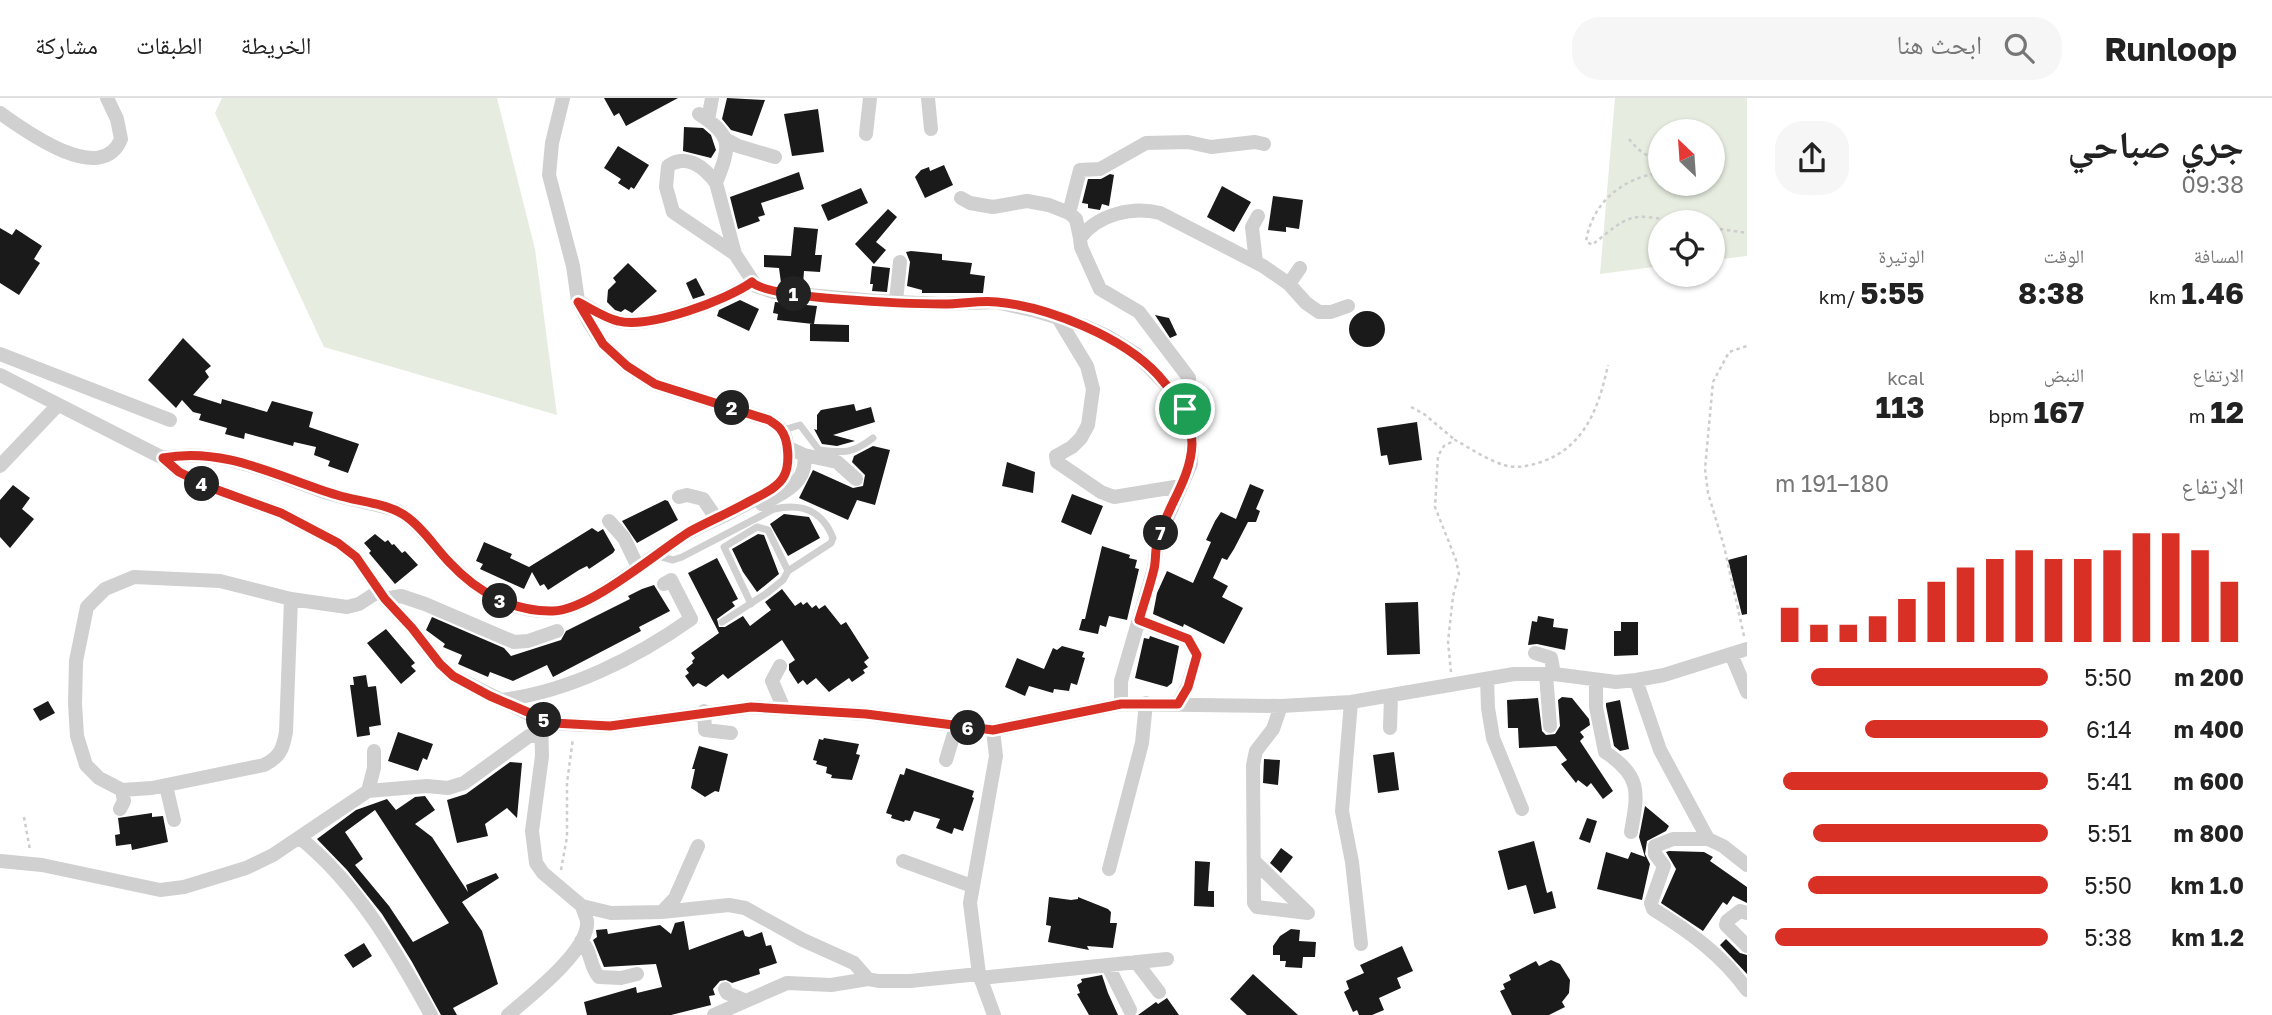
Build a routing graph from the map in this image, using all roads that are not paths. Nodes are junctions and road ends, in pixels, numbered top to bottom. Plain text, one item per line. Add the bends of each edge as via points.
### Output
1 (107, 98) edge
2 (563, 98) edge
3 (712, 98) edge
4 (870, 98) edge
5 (928, 98) edge
6 (0, 113) edge
7 (931, 129) dead end
8 (866, 134) dead end
9 (725, 139) junction
10 (1264, 144) dead end
11 (775, 157) dead end
12 (716, 183) junction
13 (961, 198) dead end
14 (1069, 213) junction
15 (1258, 216) dead end
16 (1080, 238) junction
17 (735, 254) junction
18 (900, 262) dead end
19 (1256, 262) junction
20 (1300, 268) dead end
21 (752, 282) junction
22 (1289, 284) junction
23 (578, 302) junction
24 (896, 302) junction
25 (1348, 306) dead end
26 (1058, 318) junction
27 (0, 354) edge
28 (0, 374) edge
29 (58, 405) junction
30 (1185, 409) junction
31 (170, 420) dead end
32 (782, 430) junction
33 (873, 438) dead end
34 (787, 447) junction
35 (804, 455) junction
36 (163, 458) junction
37 (0, 466) edge
38 (856, 479) dead end
39 (1181, 486) junction
40 (680, 497) dead end
41 (609, 521) dead end
42 (713, 521) junction
43 (693, 530) junction
44 (654, 556) junction
45 (638, 567) junction
46 (788, 571) junction
47 (664, 584) dead end
48 (382, 595) junction
49 (292, 598) junction
50 (751, 604) junction
51 (1139, 620) junction
52 (722, 622) dead end
53 (557, 631) dead end
54 (1746, 649) edge
55 (1535, 653) dead end
56 (1731, 654) junction
57 (780, 666) dead end
58 (1550, 674) junction
59 (1487, 679) junction
60 (1596, 680) junction
61 (1636, 680) junction
62 (1747, 692) edge
63 (1391, 696) junction
64 (499, 700) junction
65 (1351, 702) junction
66 (1146, 703) junction
67 (1121, 704) junction
68 (1178, 704) junction
69 (1281, 706) junction
70 (784, 709) junction
71 (704, 712) junction
72 (541, 720) junction
73 (1550, 726) dead end
74 (956, 727) junction
75 (1390, 729) dead end
76 (993, 730) junction
77 (731, 733) dead end
78 (542, 736) junction
79 (374, 751) dead end
80 (946, 760) dead end
81 (166, 786) junction
82 (122, 790) junction
83 (368, 791) junction
84 (120, 809) dead end
85 (1522, 809) dead end
86 (174, 820) dead end
87 (1631, 832) dead end
88 (300, 838) junction
89 (1708, 839) junction
90 (698, 846) dead end
91 (0, 860) edge
92 (904, 861) dead end
93 (1254, 861) dead end
94 (1747, 865) edge
95 (1109, 869) dead end
96 (972, 886) junction
97 (582, 906) junction
98 (662, 912) junction
99 (1747, 913) edge
100 (581, 941) junction
101 (1361, 944) dead end
102 (1747, 946) edge
103 (1167, 959) dead end
104 (1136, 962) junction
105 (1108, 966) junction
106 (637, 974) dead end
107 (980, 976) junction
108 (868, 979) junction
109 (725, 989) dead end
110 (1747, 990) edge
111 (1160, 992) dead end
112 (744, 1000) junction
113 (1130, 1010) dead end
114 (431, 1015) edge
115 (508, 1015) edge
116 (714, 1015) edge
117 (994, 1015) edge

1 - 6 street via 121,139 111,154 97,160 66,152
2 - 23 street via 549,175
3 - 9 street via 703,117 718,126
4 - 8 street
5 - 7 street
9 - 11 street
9 - 12 street via 726,154
10 - 14 street via 1146,144 1100,169 1080,170
12 - 17 street
12 - 17 street via 694,162 674,162 666,174 668,202 673,212
13 - 14 street via 993,206 1027,201
14 - 16 street via 1076,219
15 - 19 street via 1252,227
16 - 19 street via 1095,223 1143,209 1160,213
16 - 30 street via 1100,289 1139,312 1189,378
17 - 21 street
18 - 24 street
19 - 22 street
20 - 22 street
21 - 23 street via 705,306 636,322 618,321
21 - 24 street via 774,292
22 - 25 street via 1319,312
23 - 32 street via 603,344 655,384 769,420
24 - 26 street via 996,302
26 - 30 street via 1085,326 1136,354
26 - 39 street via 1087,366 1093,389 1088,425 1072,447 1056,456 1058,462 1114,497
27 - 31 street
28 - 29 street
29 - 36 street
29 - 37 street
30 - 39 street via 1191,464
32 - 33 lane via 800,425 819,450 835,452 850,452
32 - 34 street
34 - 35 street
34 - 42 street via 784,477 774,488
35 - 38 street via 837,462
35 - 43 street via 806,463 797,482 783,494 702,535
36 - 45 street via 218,458 257,466 398,511 469,581 517,606 554,611 568,608
36 - 48 street via 179,472 281,513 338,543 356,557
39 - 51 street via 1157,542
40 - 42 street via 703,499
41 - 45 street via 624,538
42 - 43 street
43 - 44 street
44 - 45 street
44 - 46 lane via 682,557 774,509 799,506 828,526 833,538
46 - 50 lane
46 - 50 lane via 768,530 757,527 724,548
47 - 64 street via 671,580 691,619 579,680 534,695
48 - 49 street via 347,607
48 - 53 street via 425,604 514,642
48 - 64 street via 446,670
49 - 81 street via 283,749 264,765
49 - 82 street via 220,581 134,577 106,589 87,607 74,681 77,736 86,765
50 - 52 lane
51 - 67 street via 1121,681
51 - 68 street via 1188,639 1197,655
54 - 56 street
55 - 58 street via 1551,658
56 - 61 street via 1664,676
56 - 62 street
57 - 70 street via 772,681
58 - 59 street
58 - 60 street
58 - 73 street
59 - 63 street
59 - 85 street via 1493,738
60 - 61 street
60 - 87 street via 1595,707 1605,752 1623,763 1638,793
61 - 89 street via 1660,750
63 - 65 street
63 - 75 street
64 - 72 street
65 - 69 street
65 - 101 street via 1342,811
66 - 67 street
66 - 68 street
66 - 95 street via 1142,743
67 - 76 street
68 - 69 street
69 - 93 street via 1252,765
70 - 71 street
70 - 74 street via 866,714
71 - 72 street via 610,726
71 - 77 street via 705,730
72 - 78 street
74 - 76 street
74 - 80 street
76 - 96 street via 994,768
78 - 83 street via 528,736 464,783 448,788
78 - 97 street via 532,846 536,863
79 - 83 street
81 - 82 street
81 - 86 street
82 - 84 street
83 - 88 street
88 - 91 street via 246,868 160,890
88 - 114 street via 335,871 397,951
89 - 94 street
89 - 110 street via 1674,839 1655,846 1664,866 1651,903 1720,957
90 - 98 street via 675,898
92 - 96 street
96 - 107 street
97 - 98 street via 611,913
97 - 100 street via 587,922
98 - 108 street via 712,906 745,908 854,963
99 - 102 street via 1740,911 1726,925
100 - 106 street via 599,977
100 - 115 street via 561,970
103 - 104 street
104 - 105 street
104 - 111 street
105 - 107 street
105 - 113 street
107 - 108 street
107 - 117 street
108 - 112 street via 831,985 788,983
109 - 112 street
112 - 116 street

